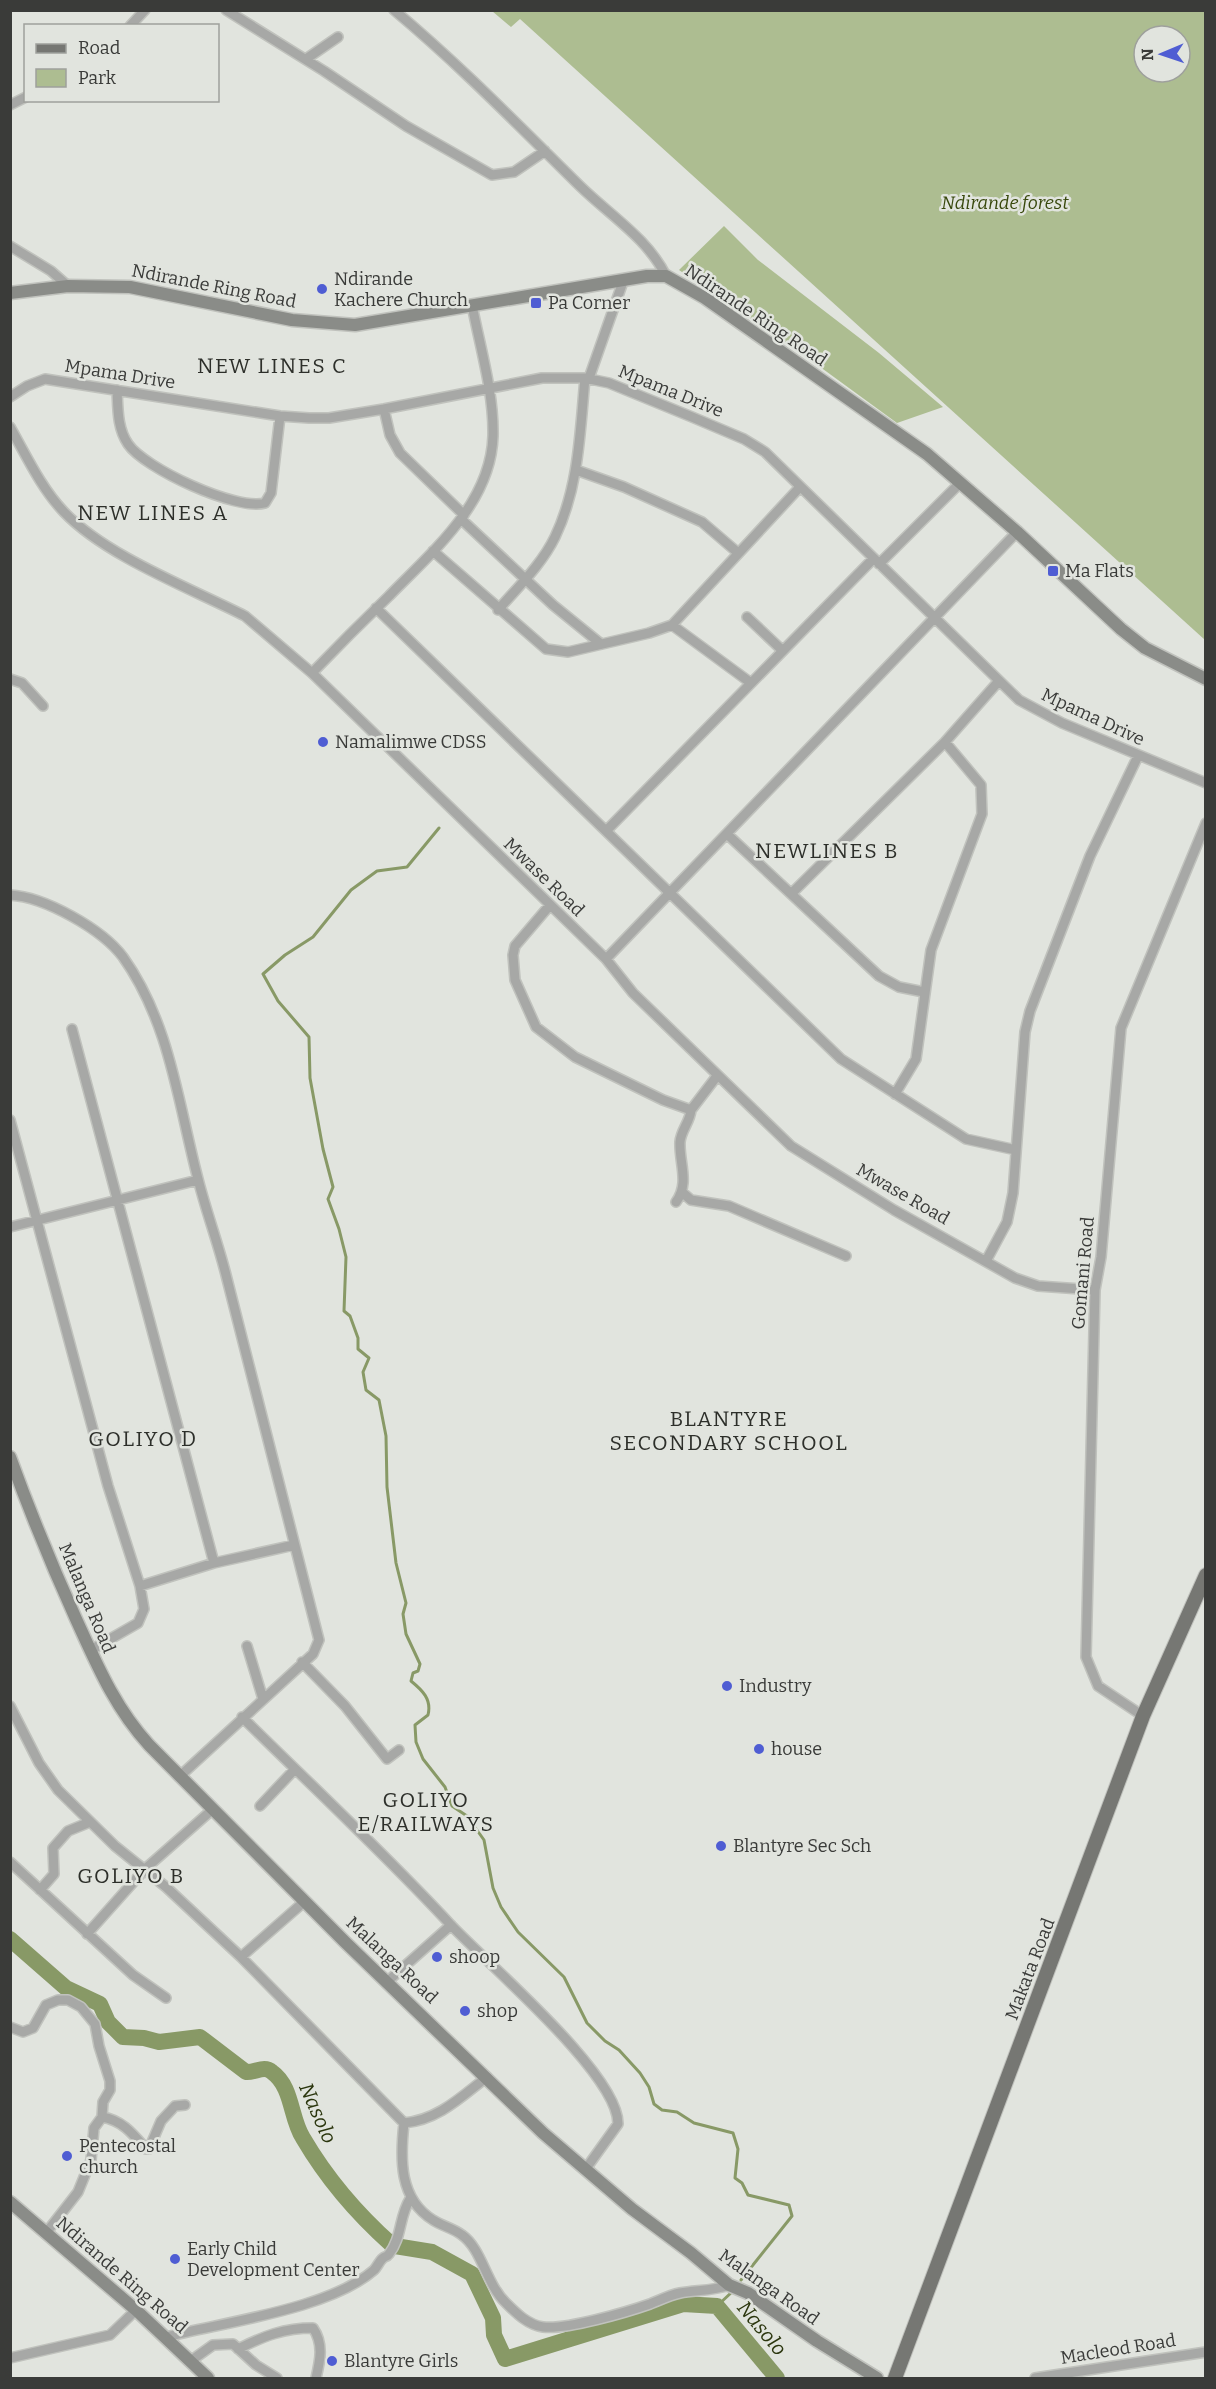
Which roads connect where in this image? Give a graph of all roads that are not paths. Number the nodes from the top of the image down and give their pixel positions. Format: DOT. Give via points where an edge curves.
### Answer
graph roads {
  1 [pos="145,10"];
  2 [pos="226,10"];
  3 [pos="394,10"];
  4 [pos="132,24"];
  5 [pos="338,37"];
  6 [pos="306,59"];
  7 [pos="24,98"];
  8 [pos="10,105"];
  9 [pos="545,152"];
  10 [pos="10,246"];
  11 [pos="666,276"];
  12 [pos="624,279"];
  13 [pos="68,286"];
  14 [pos="10,293"];
  15 [pos="472,305"];
  16 [pos="587,378"];
  17 [pos="487,388"];
  18 [pos="117,390"];
  19 [pos="10,397"];
  20 [pos="384,409"];
  21 [pos="280,417"];
  22 [pos="10,427"];
  23 [pos="576,470"];
  24 [pos="960,483"];
  25 [pos="800,487"];
  26 [pos="462,517"];
  27 [pos="1017,532"];
  28 [pos="433,551"];
  29 [pos="738,552"];
  30 [pos="876,561"];
  31 [pos="525,579"];
  32 [pos="376,608"];
  33 [pos="498,610"];
  34 [pos="747,617"];
  35 [pos="937,617"];
  36 [pos="672,624"];
  37 [pos="601,644"];
  38 [pos="783,651"];
  39 [pos="312,673"];
  40 [pos="10,679"];
  41 [pos="1206,679"];
  42 [pos="998,682"];
  43 [pos="751,683"];
  44 [pos="43,706"];
  45 [pos="945,742"];
  46 [pos="1138,756"];
  47 [pos="1206,783"];
  48 [pos="1206,823"];
  49 [pos="606,831"];
  50 [pos="728,835"];
  51 [pos="792,893"];
  52 [pos="10,895"];
  53 [pos="671,895"];
  54 [pos="550,905"];
  55 [pos="606,959"];
  56 [pos="924,992"];
  57 [pos="72,1029"];
  58 [pos="717,1076"];
  59 [pos="895,1094"];
  60 [pos="691,1110"];
  61 [pos="10,1120"];
  62 [pos="1016,1150"];
  63 [pos="198,1180"];
  64 [pos="682,1193"];
  65 [pos="118,1200"];
  66 [pos="676,1202"];
  67 [pos="38,1221"];
  68 [pos="10,1227"];
  69 [pos="846,1256"];
  70 [pos="986,1261"];
  71 [pos="1095,1290"];
  72 [pos="10,1457"];
  73 [pos="294,1545"];
  74 [pos="214,1563"];
  75 [pos="1206,1575"];
  76 [pos="140,1586"];
  77 [pos="247,1646"];
  78 [pos="91,1650"];
  79 [pos="302,1662"];
  80 [pos="263,1699"];
  81 [pos="10,1706"];
  82 [pos="1143,1716"];
  83 [pos="242,1717"];
  84 [pos="399,1750"];
  85 [pos="295,1769"];
  86 [pos="179,1777"];
  87 [pos="260,1806"];
  88 [pos="213,1809"];
  89 [pos="90,1822"];
  90 [pos="10,1862"];
  91 [pos="145,1869"];
  92 [pos="40,1890"];
  93 [pos="305,1901"];
  94 [pos="451,1925"];
  95 [pos="87,1934"];
  96 [pos="241,1957"];
  97 [pos="388,1981"];
  98 [pos="166,1998"];
  99 [pos="10,2027"];
  100 [pos="487,2077"];
  101 [pos="185,2105"];
  102 [pos="102,2116"];
  103 [pos="404,2123"];
  104 [pos="585,2170"];
  105 [pos="410,2199"];
  106 [pos="10,2202"];
  107 [pos="46,2233"];
  108 [pos="729,2285"];
  109 [pos="136,2310"];
  110 [pos="166,2337"];
  111 [pos="238,2349"];
  112 [pos="1206,2352"];
  113 [pos="10,2358"];
  114 [pos="192,2360"];
  115 [pos="898,2378"];
  116 [pos="208,2379"];
  117 [pos="277,2379"];
  118 [pos="316,2379"];
  119 [pos="877,2379"];
  120 [pos="1035,2379"];
  1 -- 4 [label="street"];
  2 -- 6 [label="street"];
  3 -- 9 [label="street" via="483,87"];
  5 -- 6 [label="street"];
  6 -- 9 [label="street" via="406,126 492,175 514,172"];
  7 -- 8 [label="street"];
  9 -- 11 [label="street" via="651,251"];
  10 -- 13 [label="street"];
  11 -- 12 [label="street, Ndirande Ring Road"];
  11 -- 24 [label="street, Ndirande Ring Road" via="768,342 927,454"];
  12 -- 15 [label="street, Ndirande Ring Road"];
  12 -- 16 [label="street"];
  13 -- 14 [label="street, Ndirande Ring Road"];
  13 -- 15 [label="street, Ndirande Ring Road" via="140,288 292,320 332,324 390,321"];
  15 -- 17 [label="street"];
  16 -- 17 [label="street, Mpama Drive" via="542,378"];
  16 -- 23 [label="street"];
  16 -- 25 [label="street, Mpama Drive" via="609,383 744,439 765,453"];
  17 -- 20 [label="street, Mpama Drive"];
  17 -- 26 [label="street" via="493,436 490,455 480,489"];
  18 -- 19 [label="street, Mpama Drive" via="45,379"];
  18 -- 21 [label="street, Mpama Drive"];
  18 -- 21 [label="street" via="121,431 132,450 205,490 255,506 265,503 271,493"];
  20 -- 21 [label="street, Mpama Drive" via="329,418"];
  20 -- 26 [label="street" via="390,435 400,453"];
  22 -- 39 [label="street, Mwase Road" via="62,511 79,526 152,571 245,616"];
  23 -- 29 [label="street" via="702,522"];
  23 -- 31 [label="street" via="555,537"];
  24 -- 27 [label="street, Ndirande Ring Road"];
  24 -- 30 [label="street"];
  25 -- 29 [label="street"];
  25 -- 30 [label="street, Mpama Drive"];
  26 -- 28 [label="street"];
  26 -- 31 [label="street"];
  27 -- 35 [label="street"];
  27 -- 41 [label="street, Ndirande Ring Road" via="1145,648"];
  28 -- 32 [label="street"];
  28 -- 33 [label="street"];
  29 -- 36 [label="street"];
  30 -- 35 [label="street, Mpama Drive"];
  30 -- 38 [label="street"];
  31 -- 33 [label="street"];
  31 -- 37 [label="street"];
  32 -- 39 [label="street"];
  32 -- 49 [label="street"];
  33 -- 37 [label="street" via="546,649 568,652"];
  34 -- 38 [label="street"];
  35 -- 42 [label="street, Mpama Drive"];
  35 -- 50 [label="street"];
  36 -- 37 [label="street"];
  36 -- 43 [label="street"];
  38 -- 43 [label="street"];
  39 -- 54 [label="street, Mwase Road"];
  40 -- 44 [label="street" via="22,683"];
  42 -- 45 [label="street"];
  42 -- 46 [label="street, Mpama Drive" via="1037,711"];
  43 -- 49 [label="street"];
  45 -- 51 [label="street"];
  45 -- 56 [label="street" via="981,785 982,814 932,950"];
  46 -- 47 [label="street, Mpama Drive"];
  46 -- 62 [label="street" via="1090,856 1030,1011"];
  48 -- 71 [label="street, Gomani Road" via="1121,1028"];
  49 -- 53 [label="street"];
  50 -- 51 [label="street"];
  50 -- 53 [label="street"];
  51 -- 56 [label="street" via="879,976 899,987"];
  52 -- 63 [label="street" via="26,896 69,915 122,955 154,1012 180,1098"];
  53 -- 55 [label="street"];
  53 -- 59 [label="street" via="841,1059"];
  54 -- 55 [label="street, Mwase Road"];
  54 -- 60 [label="street" via="515,946 513,955 515,980 536,1027 575,1057"];
  55 -- 58 [label="street, Mwase Road" via="633,993"];
  56 -- 59 [label="street" via="916,1059"];
  57 -- 65 [label="street"];
  58 -- 60 [label="street"];
  58 -- 70 [label="street, Mwase Road" via="791,1146"];
  59 -- 62 [label="street" via="966,1139"];
  60 -- 64 [label="street" via="680,1143"];
  61 -- 67 [label="street"];
  62 -- 70 [label="street" via="1007,1222"];
  63 -- 65 [label="street"];
  63 -- 73 [label="street" via="226,1274"];
  64 -- 66 [label="street"];
  64 -- 69 [label="street" via="692,1200 729,1206"];
  65 -- 67 [label="street"];
  65 -- 74 [label="street"];
  67 -- 68 [label="street"];
  67 -- 76 [label="street" via="108,1486"];
  70 -- 71 [label="street, Mwase Road" via="1038,1286"];
  71 -- 82 [label="street, Gomani Road" via="1086,1657 1098,1686"];
  72 -- 78 [label="street, Malanga Road"];
  73 -- 74 [label="street"];
  73 -- 79 [label="street" via="319,1640 313,1654"];
  74 -- 76 [label="street"];
  75 -- 82 [label="main road, Makata Road"];
  76 -- 78 [label="street" via="144,1609 141,1619"];
  77 -- 80 [label="street"];
  78 -- 86 [label="street, Malanga Road" via="127,1721"];
  79 -- 80 [label="street"];
  79 -- 84 [label="street" via="345,1706 387,1759"];
  80 -- 83 [label="street"];
  81 -- 89 [label="street" via="48,1777"];
  82 -- 115 [label="main road, Makata Road"];
  83 -- 85 [label="street"];
  83 -- 86 [label="street"];
  85 -- 87 [label="street"];
  85 -- 94 [label="street"];
  86 -- 88 [label="street, Malanga Road"];
  88 -- 91 [label="street"];
  88 -- 93 [label="street, Malanga Road"];
  89 -- 91 [label="street"];
  89 -- 92 [label="street" via="68,1831 53,1848 54,1874"];
  90 -- 92 [label="street"];
  91 -- 95 [label="street"];
  91 -- 96 [label="street"];
  92 -- 95 [label="street"];
  93 -- 96 [label="street"];
  93 -- 97 [label="street, Malanga Road"];
  94 -- 97 [label="street"];
  94 -- 104 [label="street" via="565,2038 614,2105 618,2117 615,2130"];
  95 -- 98 [label="street"];
  96 -- 103 [label="street"];
  97 -- 100 [label="street, Malanga Road"];
  99 -- 102 [label="street" via="23,2032 33,2028 46,2005 58,2000 68,2000 88,2014 95,2024 109,2072 110,2090 103,2102"];
  100 -- 103 [label="street" via="447,2108"];
  100 -- 104 [label="street, Malanga Road"];
  101 -- 102 [label="street" via="176,2106 161,2121 149,2149 128,2128"];
  102 -- 107 [label="street" via="93,2128 92,2160 78,2192"];
  103 -- 105 [label="street" via="404,2182"];
  104 -- 108 [label="street, Malanga Road"];
  105 -- 108 [label="street" via="432,2220 462,2235 475,2249 484,2273 503,2301 526,2321 544,2327 578,2323 678,2293 717,2290"];
  105 -- 110 [label="street" via="389,2255 374,2270 340,2290 307,2303"];
  106 -- 107 [label="street, Ndirande Ring Road"];
  107 -- 109 [label="street, Ndirande Ring Road"];
  108 -- 119 [label="street, Malanga Road" via="748,2293 816,2342"];
  109 -- 110 [label="street, Ndirande Ring Road"];
  109 -- 113 [label="street" via="110,2335"];
  110 -- 114 [label="street, Ndirande Ring Road"];
  111 -- 114 [label="street" via="233,2344 213,2346"];
  111 -- 117 [label="street"];
  111 -- 118 [label="street" via="278,2331 313,2328 320,2348"];
  112 -- 120 [label="street, Macleod Road"];
  114 -- 116 [label="street, Ndirande Ring Road"];
}
